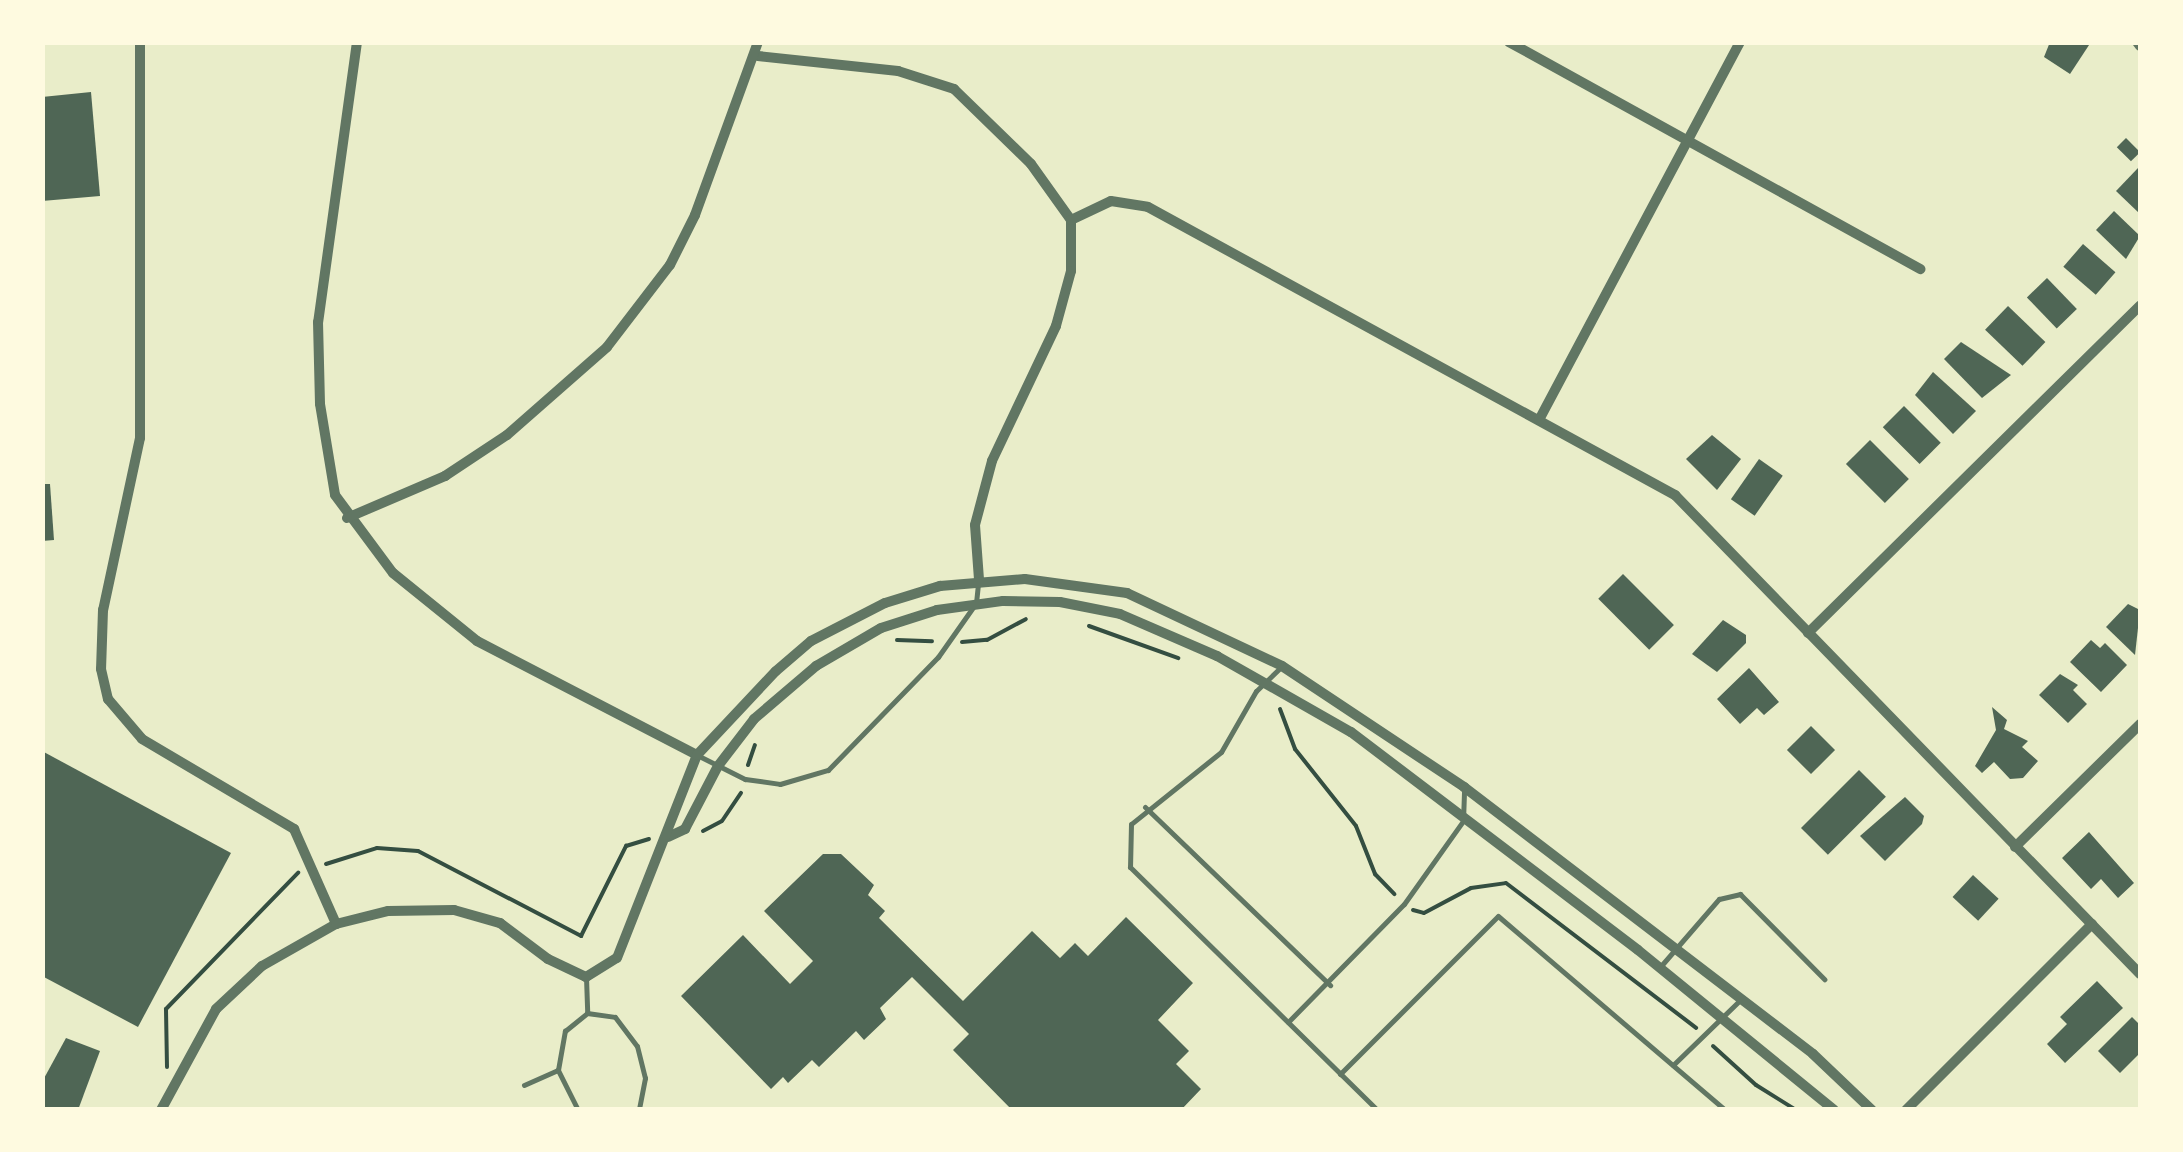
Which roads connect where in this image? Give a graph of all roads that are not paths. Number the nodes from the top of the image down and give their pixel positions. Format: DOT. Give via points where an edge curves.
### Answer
graph roads {
  1 [pos="140,42"];
  2 [pos="357,42"];
  3 [pos="758,42"];
  4 [pos="1508,42"];
  5 [pos="1740,42"];
  6 [pos="758,56"];
  7 [pos="1686,139"];
  8 [pos="1071,220"];
  9 [pos="1920,269"];
  10 [pos="2140,306"];
  11 [pos="1539,420"];
  12 [pos="347,518"];
  13 [pos="978,580"];
  14 [pos="976,603"];
  15 [pos="1808,633"];
  16 [pos="1282,666"];
  17 [pos="1266,682"];
  18 [pos="2140,724"];
  19 [pos="698,756"];
  20 [pos="718,766"];
  21 [pos="1464,787"];
  22 [pos="1145,808"];
  23 [pos="1464,821"];
  24 [pos="668,838"];
  25 [pos="2015,846"];
  26 [pos="336,924"];
  27 [pos="2092,924"];
  28 [pos="1674,949"];
  29 [pos="1660,967"];
  30 [pos="2140,974"];
  31 [pos="586,977"];
  32 [pos="1824,979"];
  33 [pos="1330,985"];
  34 [pos="1740,1000"];
  35 [pos="587,1013"];
  36 [pos="1723,1017"];
  37 [pos="1288,1022"];
  38 [pos="1674,1065"];
  39 [pos="558,1070"];
  40 [pos="1340,1074"];
  41 [pos="524,1085"];
  42 [pos="1909,1109"];
  43 [pos="161,1110"];
  44 [pos="578,1110"];
  45 [pos="639,1110"];
  46 [pos="1376,1110"];
  47 [pos="1725,1110"];
  48 [pos="1834,1110"];
  49 [pos="1872,1110"];
  1 -- 26 [label="street" via="140,438 104,610 100,669 108,699 142,739 277,814 314,866"];
  2 -- 12 [label="street" via="318,322 328,466"];
  3 -- 6 [label="street"];
  4 -- 7 [label="street"];
  5 -- 7 [label="street"];
  6 -- 8 [label="street" via="898,71 954,89 1032,164"];
  6 -- 12 [label="street" via="670,264 607,348 506,436 444,476"];
  7 -- 9 [label="street"];
  7 -- 11 [label="street"];
  8 -- 11 [label="street" via="1111,200 1148,206"];
  8 -- 13 [label="street" via="1071,271 1056,326 988,477 976,526"];
  10 -- 15 [label="street"];
  11 -- 15 [label="street" via="1675,495"];
  12 -- 19 [label="street" via="393,573 477,640"];
  13 -- 14 [label="lane"];
  13 -- 16 [label="street" via="1062,580 1127,594"];
  13 -- 19 [label="street" via="884,603 811,641"];
  14 -- 17 [label="street" via="1060,602 1120,614"];
  14 -- 20 [label="street" via="910,617 834,653 764,710"];
  14 -- 20 [label="lane" via="828,770 780,784"];
  15 -- 25 [label="street"];
  16 -- 17 [label="lane"];
  16 -- 21 [label="street"];
  17 -- 22 [label="lane" via="1221,752"];
  17 -- 23 [label="street" via="1351,732"];
  18 -- 25 [label="street"];
  19 -- 20 [label="lane"];
  19 -- 24 [label="street"];
  20 -- 24 [label="street" via="685,829"];
  21 -- 23 [label="lane"];
  21 -- 28 [label="street"];
  22 -- 33 [label="lane"];
  22 -- 37 [label="lane" via="1128,837 1130,866"];
  23 -- 29 [label="street"];
  23 -- 33 [label="lane" via="1404,904"];
  24 -- 31 [label="street" via="617,958"];
  25 -- 27 [label="street"];
  26 -- 31 [label="street" via="388,910 454,910 500,923"];
  26 -- 43 [label="street" via="262,966 216,1009"];
  27 -- 30 [label="street"];
  27 -- 42 [label="street"];
  28 -- 29 [label="lane"];
  28 -- 32 [label="lane" via="1719,899 1740,894"];
  28 -- 34 [label="street"];
  29 -- 36 [label="street"];
  31 -- 35 [label="lane"];
  33 -- 37 [label="lane"];
  34 -- 36 [label="lane"];
  34 -- 49 [label="street" via="1813,1054"];
  35 -- 39 [label="lane" via="565,1030"];
  35 -- 45 [label="lane" via="616,1017 637,1046 644,1078"];
  36 -- 38 [label="lane"];
  36 -- 48 [label="street"];
  37 -- 40 [label="lane"];
  38 -- 40 [label="lane" via="1498,916"];
  38 -- 47 [label="lane"];
  39 -- 41 [label="lane"];
  39 -- 44 [label="lane"];
  40 -- 46 [label="lane"];
}
